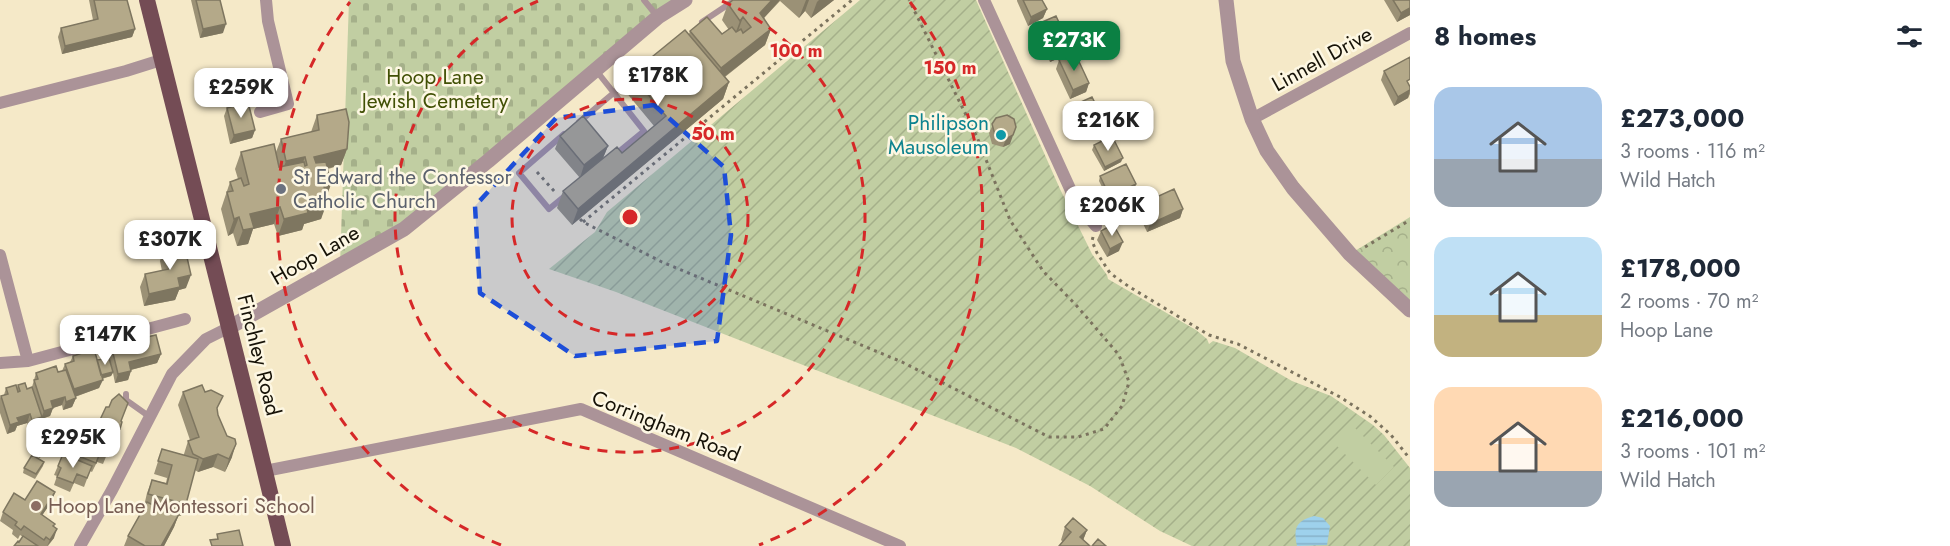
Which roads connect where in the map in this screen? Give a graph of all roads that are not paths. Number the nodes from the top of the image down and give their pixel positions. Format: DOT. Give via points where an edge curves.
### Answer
graph roads {
  1 [pos="147,0"];
  2 [pos="266,0"];
  3 [pos="645,0"];
  4 [pos="685,0"];
  5 [pos="735,0"];
  6 [pos="984,0"];
  7 [pos="1226,0"];
  8 [pos="658,17"];
  9 [pos="696,26"];
  10 [pos="1410,33"];
  11 [pos="161,60"];
  12 [pos="595,69"];
  13 [pos="641,70"];
  14 [pos="613,93"];
  15 [pos="0,103"];
  16 [pos="260,112"];
  17 [pos="1252,119"];
  18 [pos="608,161"];
  19 [pos="571,191"];
  20 [pos="1096,226"];
  21 [pos="0,255"];
  22 [pos="1410,310"];
  23 [pos="185,319"];
  24 [pos="230,327"];
  25 [pos="28,361"];
  26 [pos="0,363"];
  27 [pos="126,394"];
  28 [pos="150,417"];
  29 [pos="266,471"];
  30 [pos="80,546"];
  31 [pos="283,546"];
  32 [pos="900,546"];
  1 -- 11 [label="main road, Finchley Road"];
  2 -- 16 [label="street" via="288,104"];
  3 -- 8 [label="lane"];
  4 -- 8 [label="street, Hoop Lane"];
  5 -- 9 [label="lane"];
  6 -- 20 [label="street" via="1077,204"];
  7 -- 17 [label="street" via="1233,61"];
  8 -- 12 [label="street, Hoop Lane"];
  10 -- 17 [label="street, Linnell Drive"];
  11 -- 15 [label="street"];
  11 -- 24 [label="main road, Finchley Road"];
  12 -- 14 [label="lane"];
  12 -- 24 [label="street, Hoop Lane" via="404,229"];
  13 -- 14 [label="lane"];
  14 -- 18 [label="lane" via="644,131"];
  14 -- 19 [label="lane" via="519,173 549,209"];
  17 -- 22 [label="street" via="1267,151 1293,188 1350,254"];
  21 -- 25 [label="street"];
  23 -- 25 [label="street"];
  24 -- 28 [label="street, Hoop Lane" via="206,339 172,374"];
  24 -- 29 [label="main road, Finchley Road"];
  25 -- 26 [label="street"];
  27 -- 28 [label="lane" via="126,400"];
  28 -- 30 [label="street, Hoop Lane"];
  29 -- 31 [label="main road, Finchley Road"];
  29 -- 32 [label="street, Corringham Road" via="581,409"];
}
